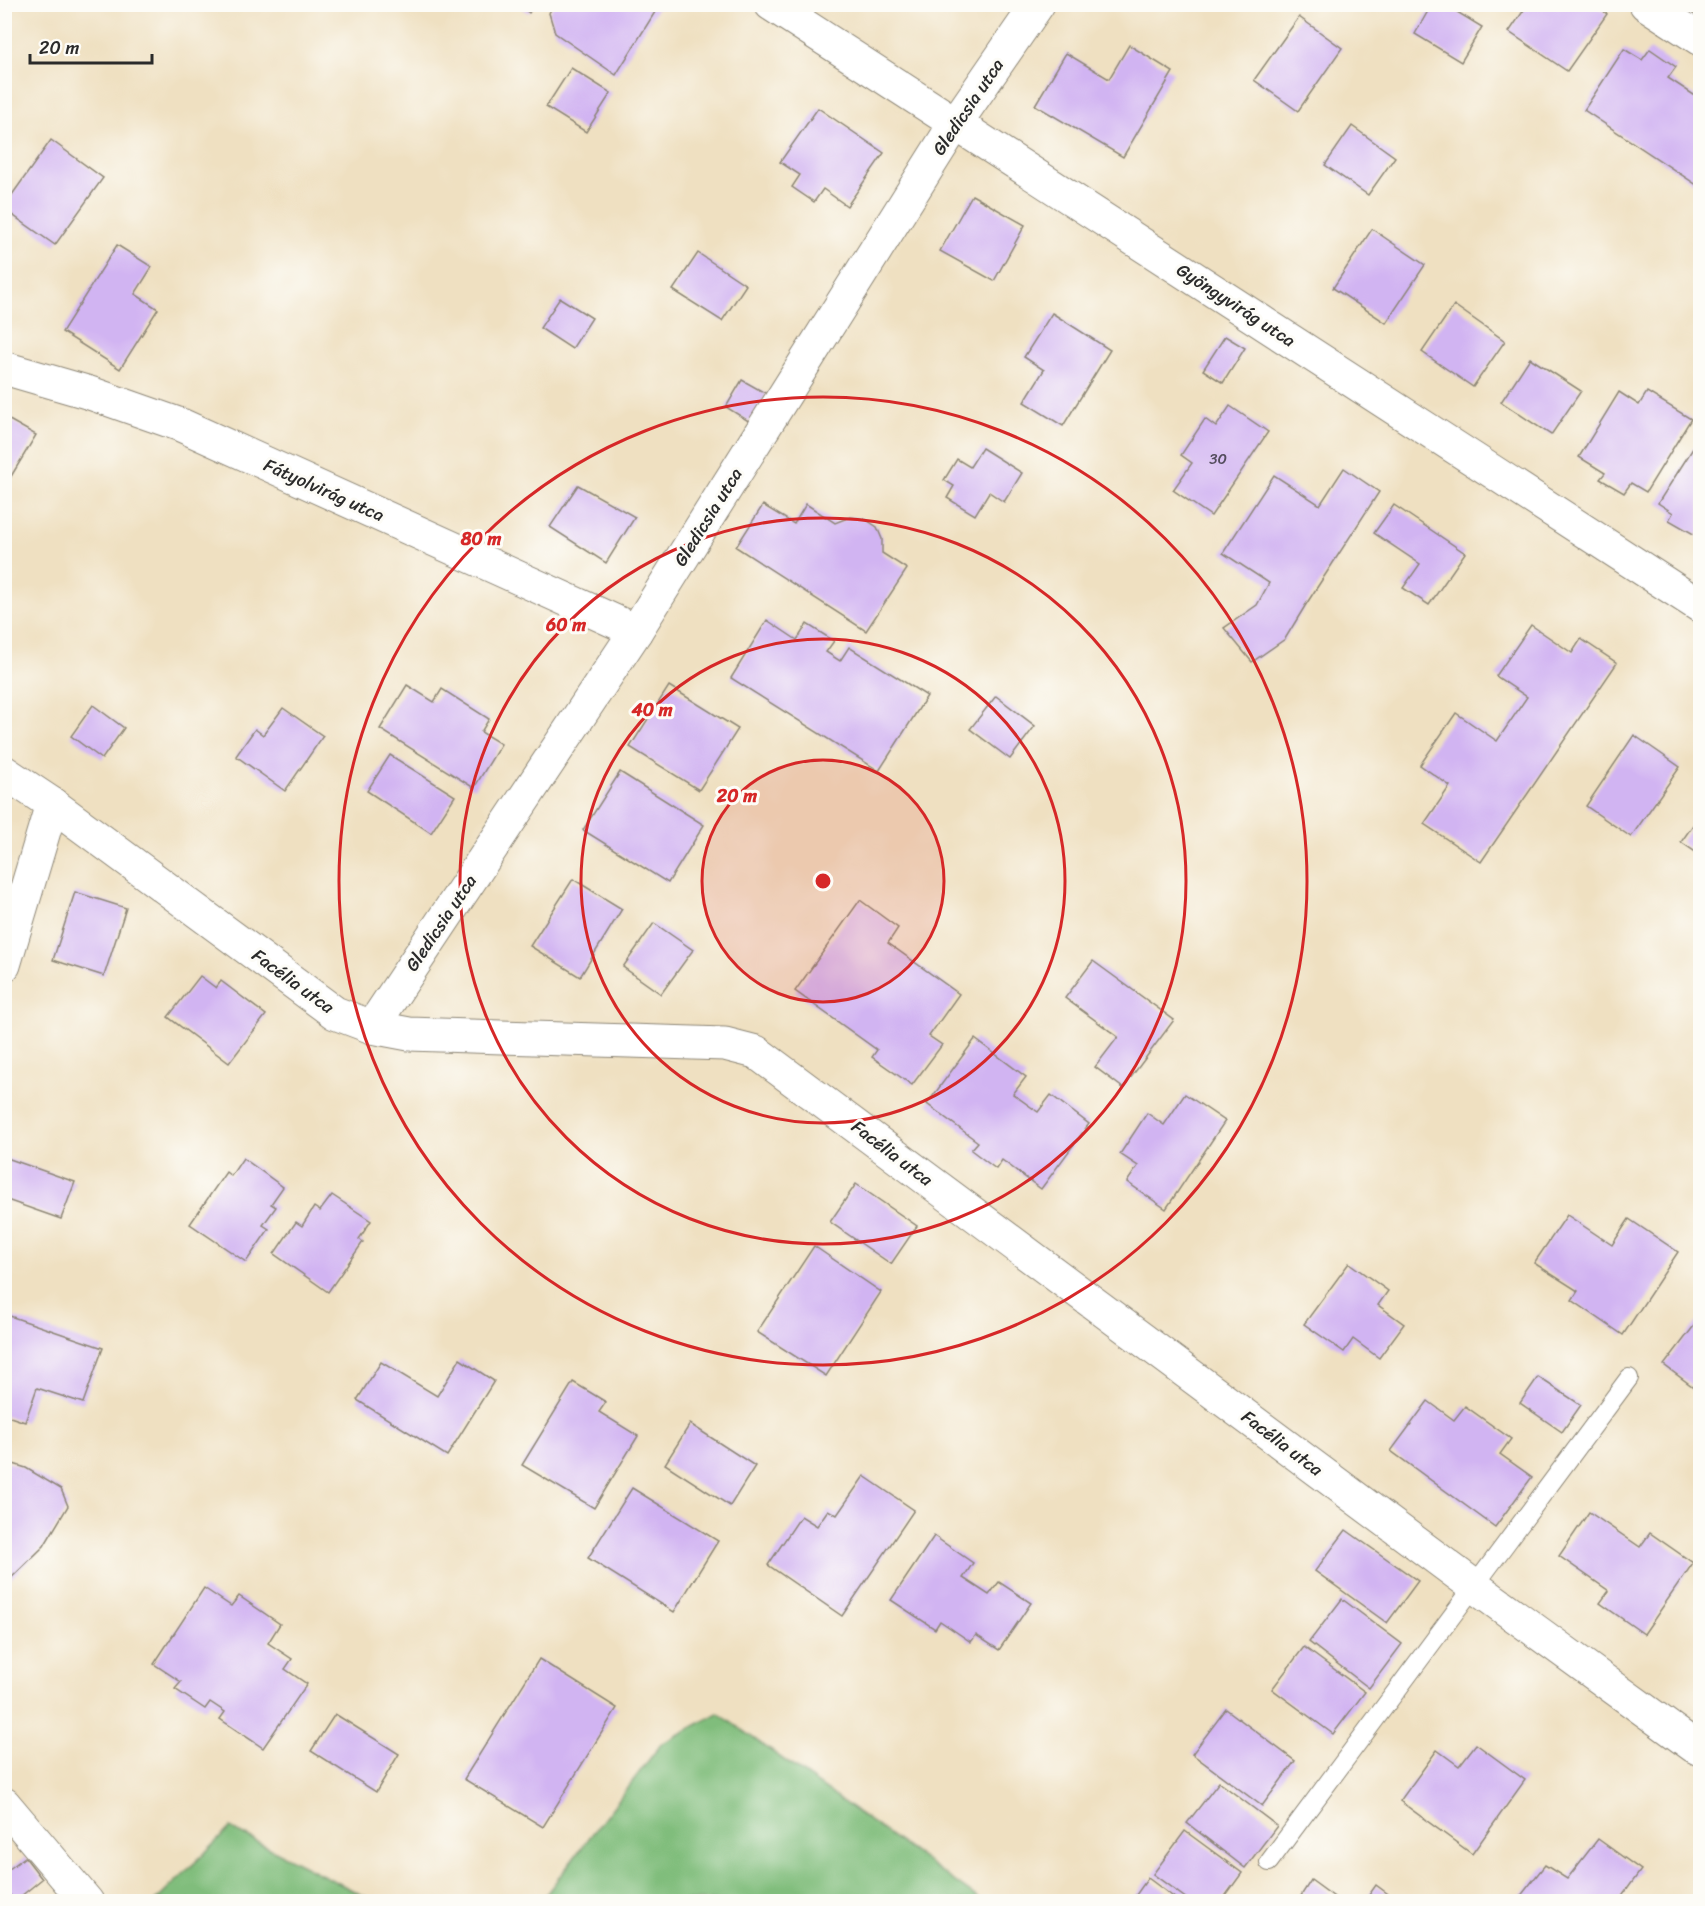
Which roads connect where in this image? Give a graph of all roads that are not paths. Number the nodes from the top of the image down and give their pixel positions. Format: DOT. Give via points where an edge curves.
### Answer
graph roads {
  1 [pos="771,4"];
  2 [pos="1038,4"];
  3 [pos="1646,4"];
  4 [pos="1701,39"];
  5 [pos="956,124"];
  6 [pos="4,368"];
  7 [pos="1701,606"];
  8 [pos="636,631"];
  9 [pos="4,772"];
  10 [pos="52,804"];
  11 [pos="4,965"];
  12 [pos="372,1027"];
  13 [pos="1629,1378"];
  14 [pos="1474,1586"];
  15 [pos="1701,1749"];
  16 [pos="4,1804"];
  17 [pos="1269,1862"];
  18 [pos="87,1902"];
  1 -- 5 [label="street, Gyöngyvirág utca"];
  2 -- 5 [label="street, Gledicsia utca"];
  3 -- 4 [label="street"];
  5 -- 7 [label="street, Gyöngyvirág utca"];
  5 -- 8 [label="street, Gledicsia utca"];
  6 -- 8 [label="street, Fátyolvirág utca" via="181,425"];
  8 -- 12 [label="street, Gledicsia utca"];
  9 -- 10 [label="street, Facélia utca"];
  10 -- 11 [label="street"];
  10 -- 12 [label="street, Facélia utca" via="335,1013"];
  12 -- 14 [label="street, Facélia utca" via="409,1034 725,1044 756,1052"];
  13 -- 14 [label="lane"];
  14 -- 15 [label="street, Facélia utca"];
  14 -- 17 [label="lane"];
  16 -- 18 [label="street"];
}
